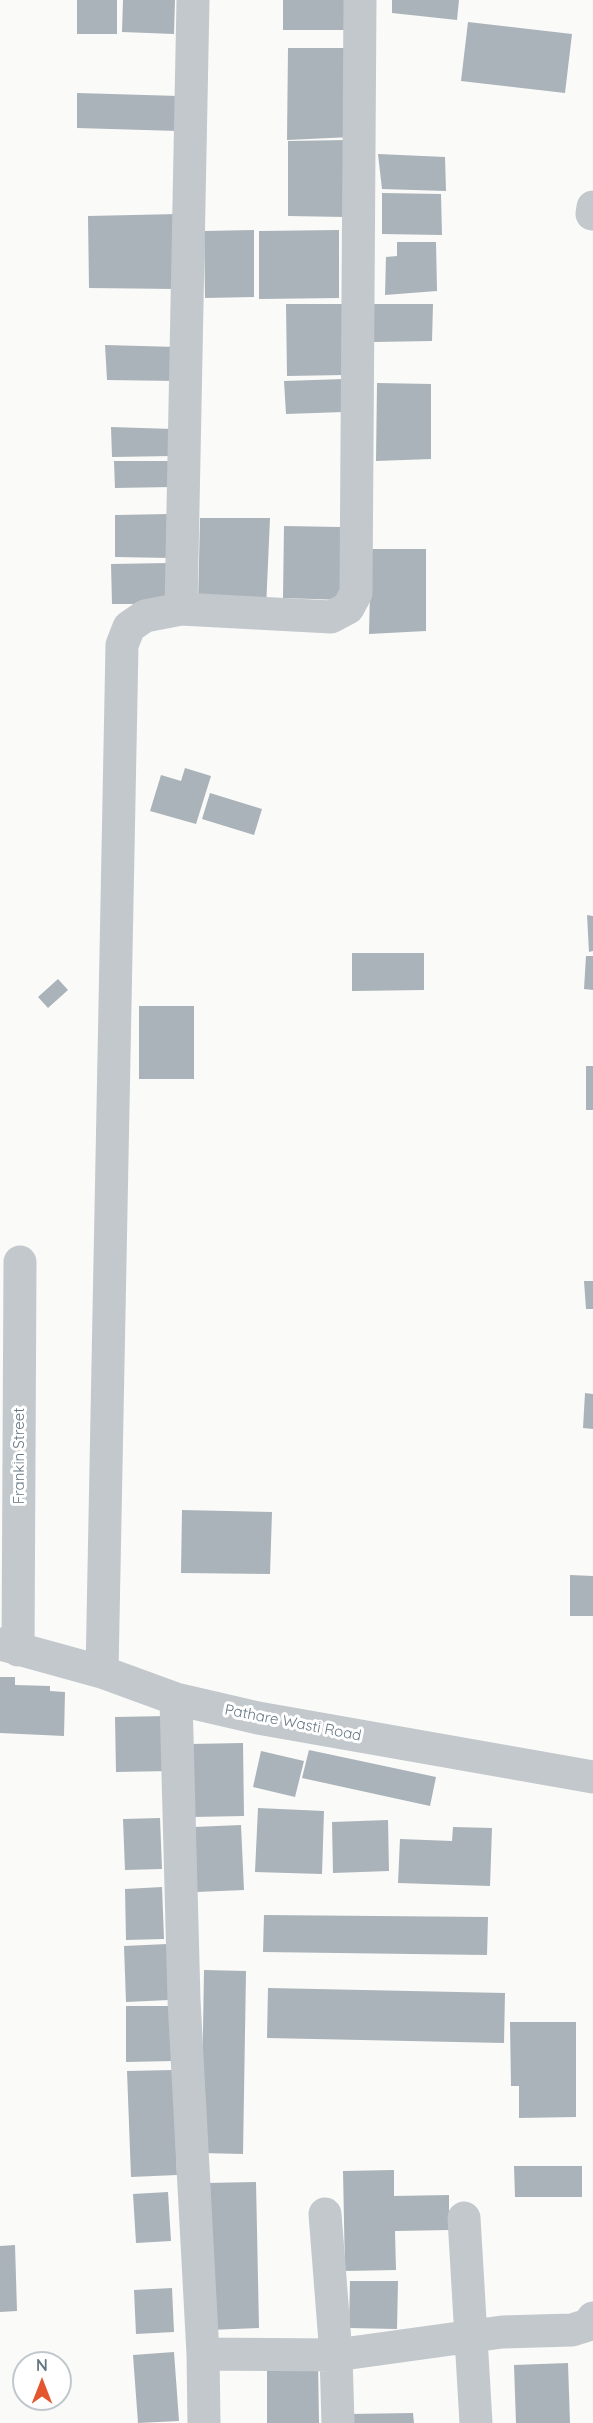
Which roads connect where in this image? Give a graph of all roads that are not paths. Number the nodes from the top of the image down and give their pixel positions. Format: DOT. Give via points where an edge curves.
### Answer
graph roads {
  1 [pos="193,0"];
  2 [pos="360,0"];
  3 [pos="593,207"];
  4 [pos="592,214"];
  5 [pos="181,609"];
  6 [pos="20,1262"];
  7 [pos="9,1647"];
  8 [pos="102,1672"];
  9 [pos="176,1699"];
  10 [pos="593,1777"];
  11 [pos="325,2214"];
  12 [pos="464,2218"];
  13 [pos="591,2323"];
  14 [pos="472,2336"];
  15 [pos="203,2354"];
  16 [pos="336,2355"];
  17 [pos="204,2423"];
  18 [pos="338,2423"];
  19 [pos="476,2423"];
  1 -- 5 [label="street"];
  2 -- 5 [label="street" via="356,593 348,608 331,617"];
  3 -- 4 [label="street"];
  5 -- 8 [label="street" via="145,616 129,627 122,645"];
  6 -- 7 [label="street, Frankin Street"];
  7 -- 8 [label="street, Pathare Wasti Road"];
  8 -- 9 [label="street, Pathare Wasti Road"];
  9 -- 10 [label="street, Pathare Wasti Road" via="258,1718"];
  9 -- 15 [label="street" via="184,2000"];
  11 -- 16 [label="street"];
  12 -- 14 [label="street"];
  13 -- 14 [label="street" via="572,2330"];
  14 -- 16 [label="street"];
  14 -- 19 [label="street"];
  15 -- 16 [label="street"];
  15 -- 17 [label="street"];
  16 -- 18 [label="street"];
}
